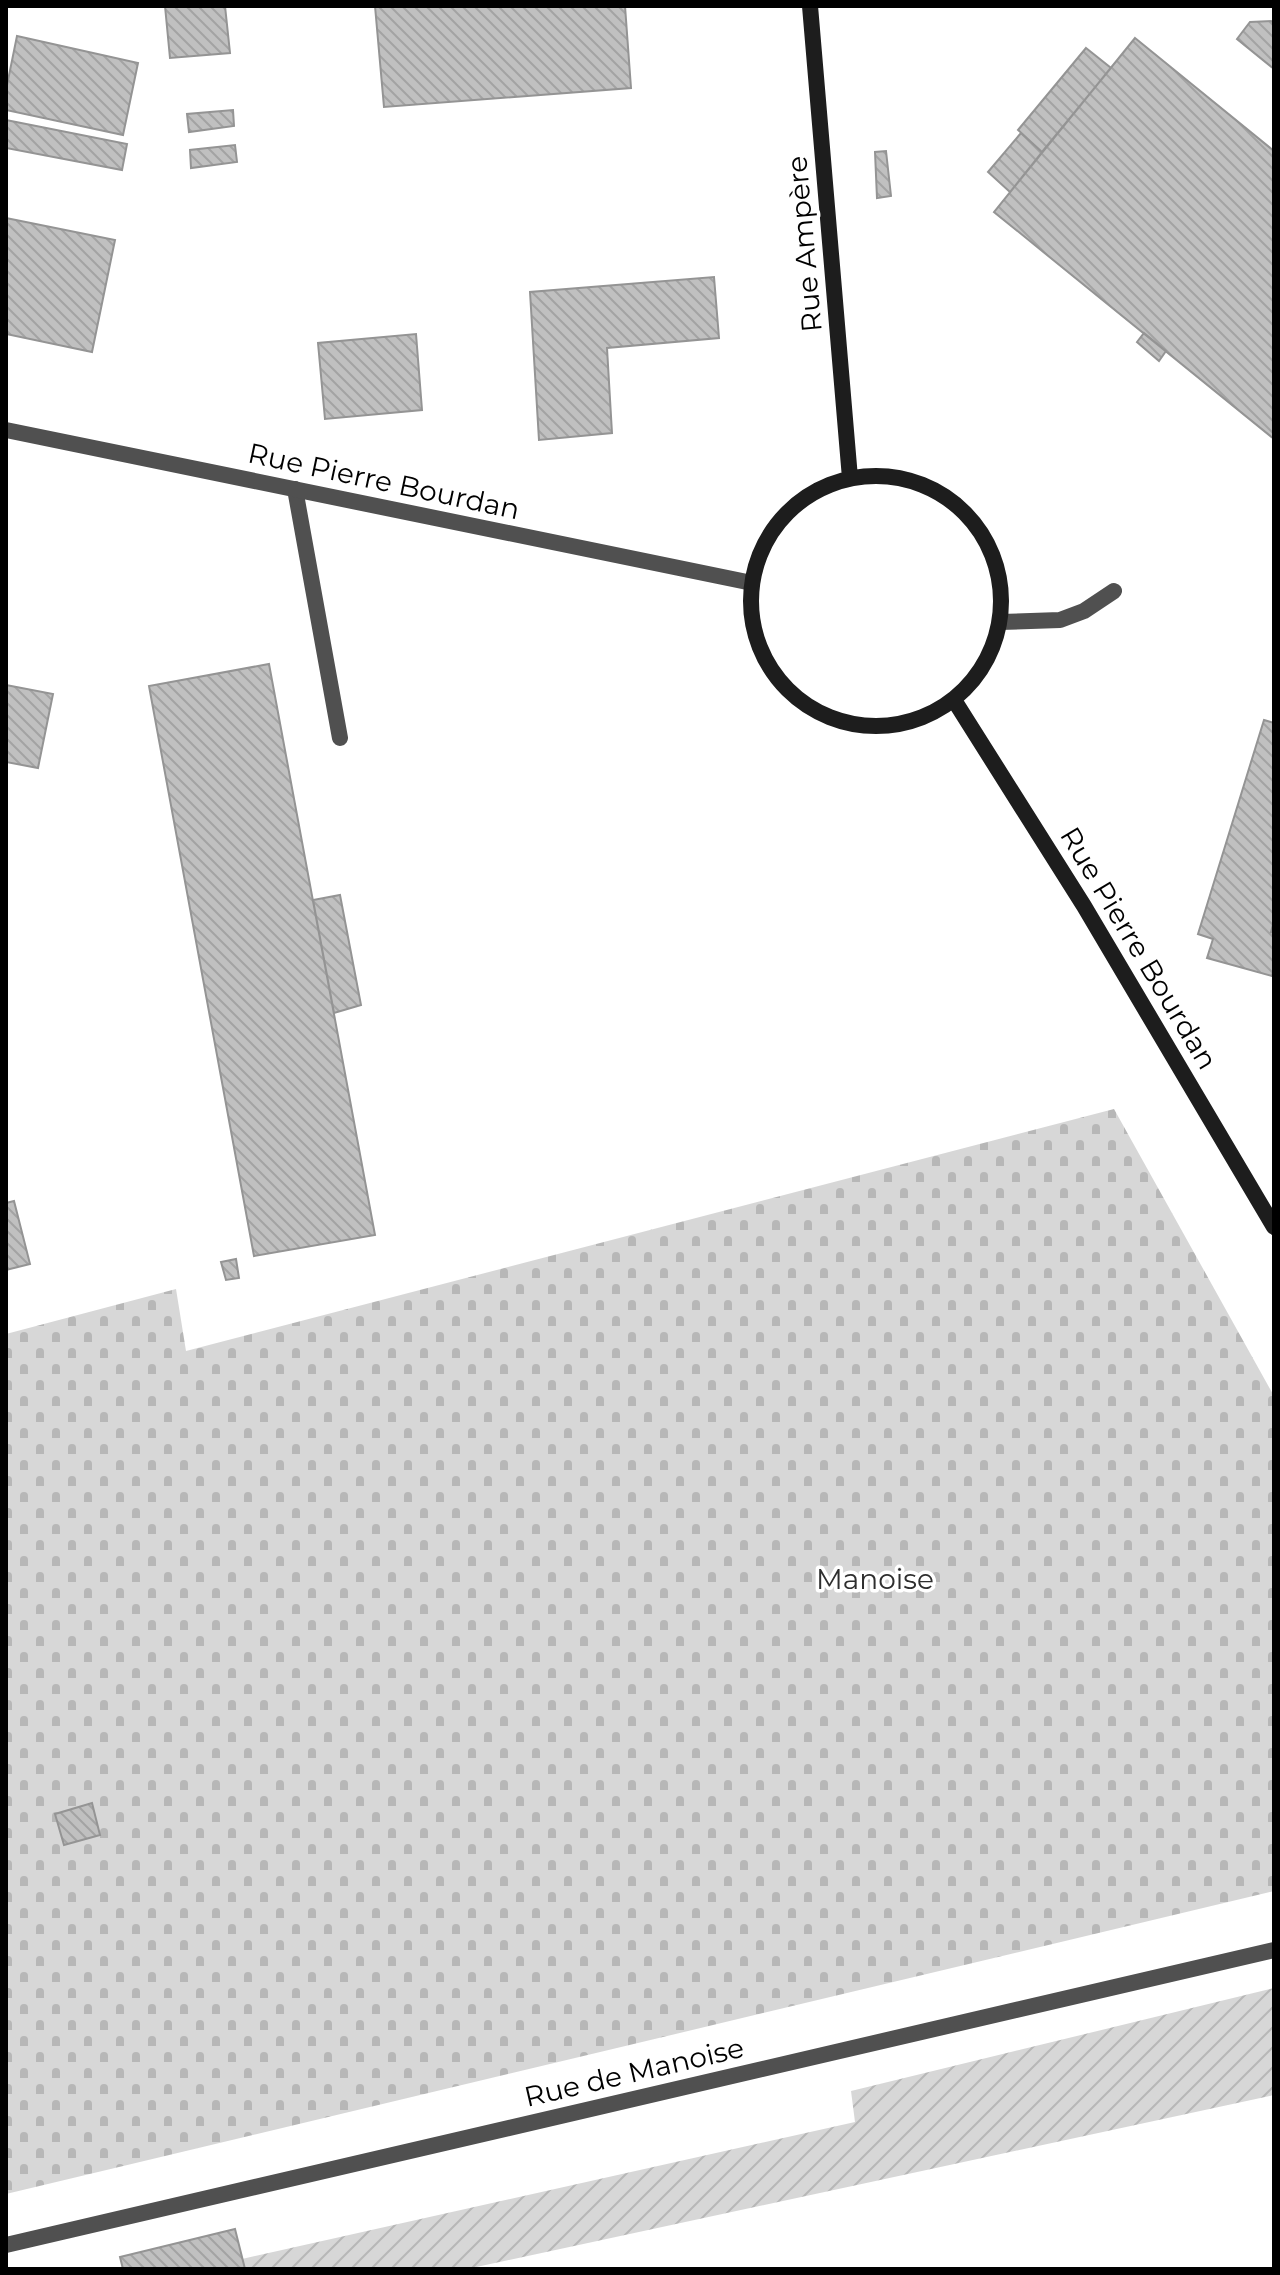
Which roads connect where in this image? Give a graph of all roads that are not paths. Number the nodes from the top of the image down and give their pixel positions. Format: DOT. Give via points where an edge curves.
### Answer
graph roads {
  1 [pos="810,6"];
  2 [pos="6,430"];
  3 [pos="850,478"];
  4 [pos="295,489"];
  5 [pos="752,583"];
  6 [pos="1114,591"];
  7 [pos="1000,622"];
  8 [pos="954,700"];
  9 [pos="340,738"];
  10 [pos="1274,1227"];
  11 [pos="1274,1950"];
  12 [pos="6,2245"];
  1 -- 3 [label="street, Rue Ampère"];
  2 -- 4 [label="street, Rue Pierre Bourdan"];
  3 -- 5 [label="street" via="814,491 791,508 772,530"];
  3 -- 7 [label="street" via="904,479 934,489 960,507 995,559"];
  4 -- 5 [label="street, Rue Pierre Bourdan"];
  4 -- 9 [label="street"];
  5 -- 8 [label="street" via="752,620 763,656 784,687 813,710 848,723 885,726 921,718"];
  6 -- 7 [label="street" via="1060,620"];
  7 -- 8 [label="street" via="984,665"];
  8 -- 10 [label="street, Rue Pierre Bourdan" via="1084,906"];
  11 -- 12 [label="street, Rue de Manoise"];
}
